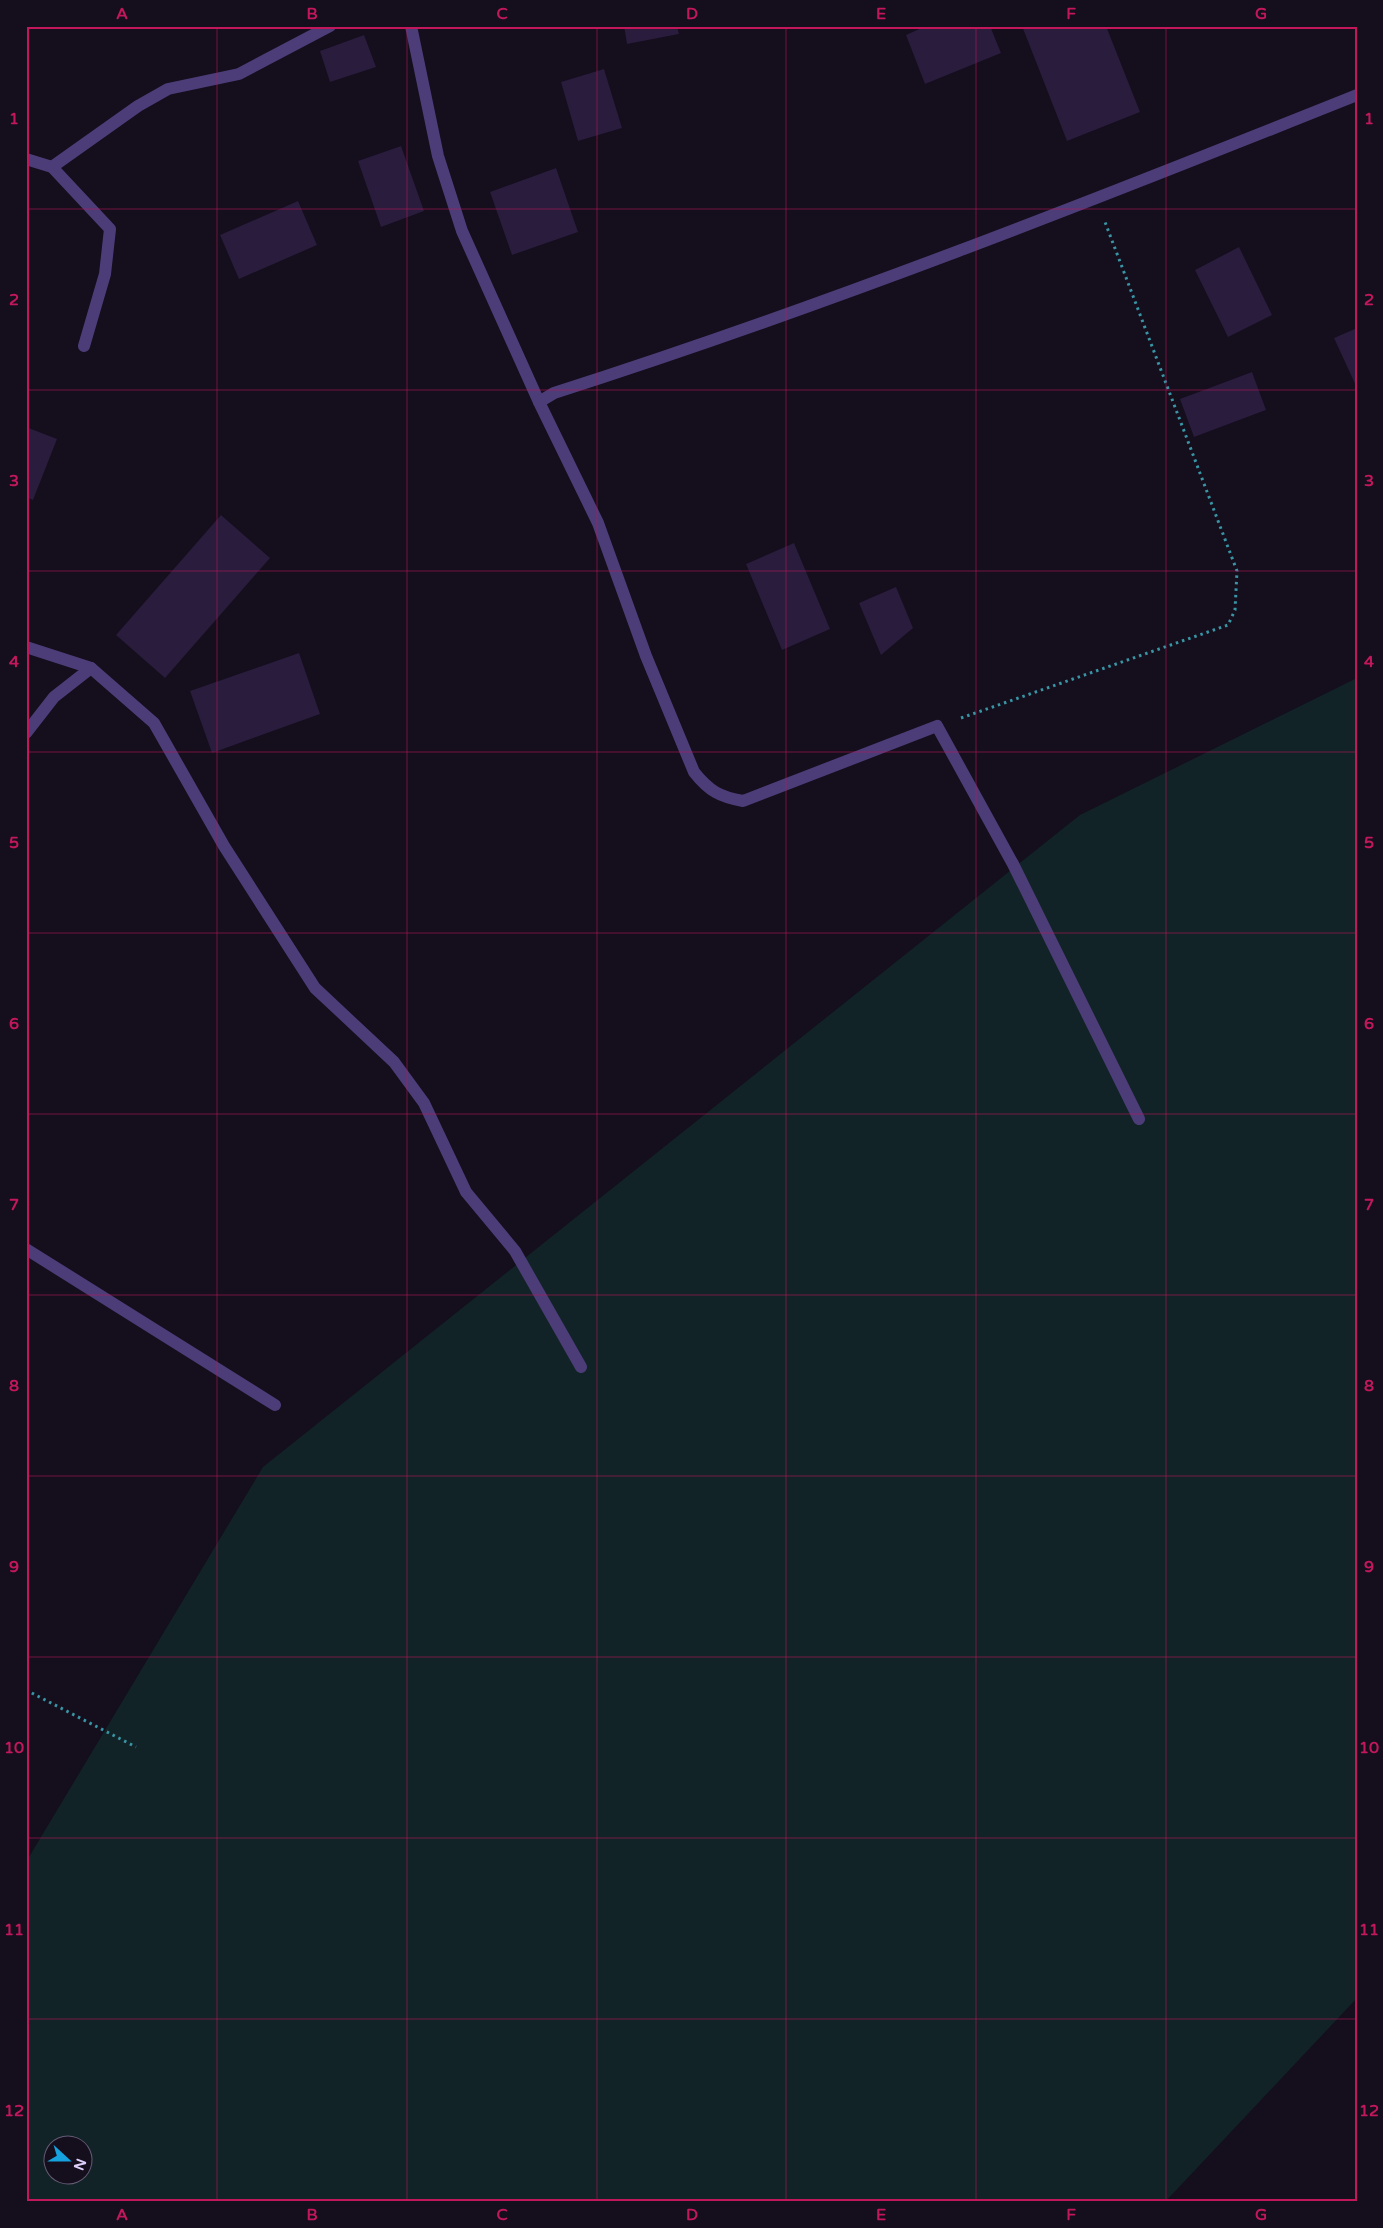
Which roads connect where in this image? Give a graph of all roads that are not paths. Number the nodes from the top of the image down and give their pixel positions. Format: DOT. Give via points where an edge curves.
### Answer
graph roads {
  1 [pos="330,26"];
  2 [pos="411,26"];
  3 [pos="1357,95"];
  4 [pos="26,159"];
  5 [pos="52,167"];
  6 [pos="84,346"];
  7 [pos="539,402"];
  8 [pos="26,647"];
  9 [pos="91,668"];
  10 [pos="26,733"];
  11 [pos="1139,1119"];
  12 [pos="26,1249"];
  13 [pos="581,1367"];
  14 [pos="276,1406"];
  1 -- 5 [label="street" via="239,74 168,89 138,106"];
  2 -- 7 [label="street" via="438,156 462,231"];
  3 -- 7 [label="street" via="1097,199 817,303 554,393"];
  4 -- 5 [label="street"];
  5 -- 6 [label="street" via="110,229 105,274"];
  7 -- 11 [label="street" via="598,523 646,656 694,772 705,786 725,798 743,801 937,726 1013,864"];
  8 -- 9 [label="street"];
  9 -- 10 [label="street" via="54,697"];
  9 -- 13 [label="street" via="154,723 224,846 315,988 394,1062 424,1103 466,1192 515,1251"];
  12 -- 14 [label="street"];
}
